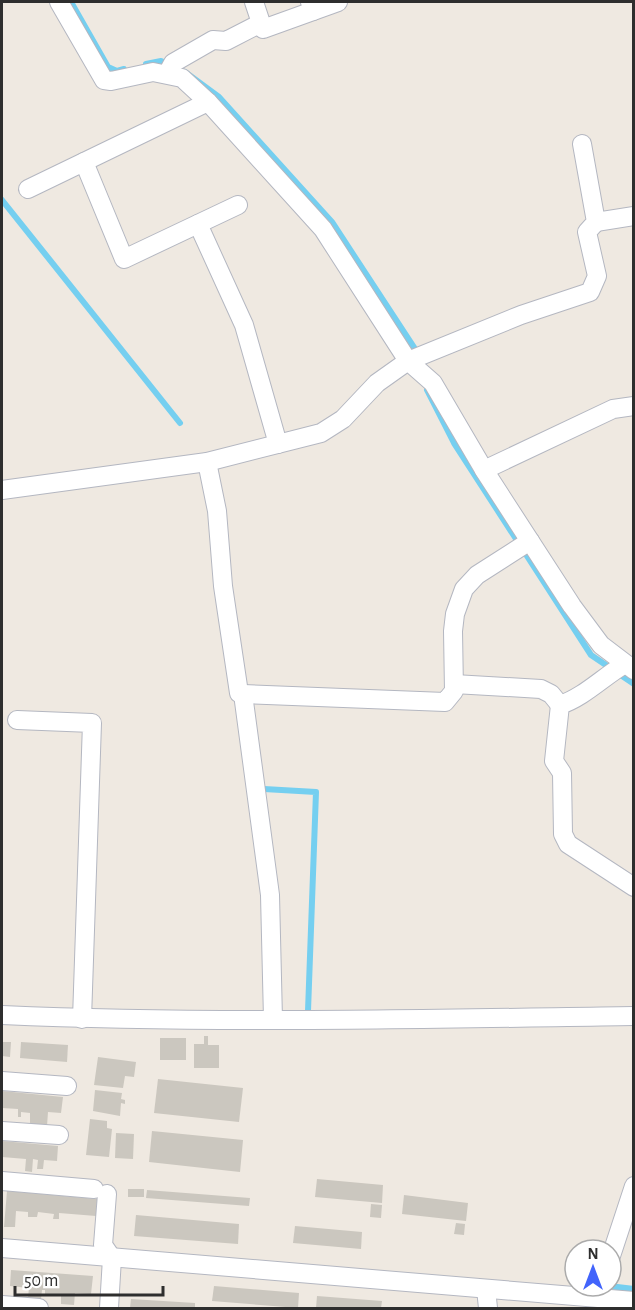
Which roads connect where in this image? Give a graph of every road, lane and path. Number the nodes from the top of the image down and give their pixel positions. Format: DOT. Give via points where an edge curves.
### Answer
graph roads {
  1 [pos="59,2"];
  2 [pos="254,2"];
  3 [pos="338,2"];
  4 [pos="312,6"];
  5 [pos="261,23"];
  6 [pos="170,68"];
  7 [pos="208,102"];
  8 [pos="582,144"];
  9 [pos="84,162"];
  10 [pos="28,189"];
  11 [pos="238,205"];
  12 [pos="633,216"];
  13 [pos="596,222"];
  14 [pos="198,224"];
  15 [pos="408,361"];
  16 [pos="633,406"];
  17 [pos="278,444"];
  18 [pos="207,462"];
  19 [pos="484,470"];
  20 [pos="2,490"];
  21 [pos="524,545"];
  22 [pos="622,669"];
  23 [pos="454,684"];
  24 [pos="243,694"];
  25 [pos="560,705"];
  26 [pos="17,720"];
  27 [pos="633,887"];
  28 [pos="2,1015"];
  29 [pos="633,1016"];
  30 [pos="82,1019"];
  31 [pos="273,1019"];
  32 [pos="2,1081"];
  33 [pos="67,1086"];
  34 [pos="2,1131"];
  35 [pos="59,1135"];
  36 [pos="2,1181"];
  37 [pos="632,1188"];
  38 [pos="617,1238"];
  39 [pos="2,1248"];
  40 [pos="112,1258"];
  41 [pos="486,1288"];
  42 [pos="563,1291"];
  43 [pos="2,1305"];
  44 [pos="39,1308"];
  45 [pos="109,1308"];
  46 [pos="488,1308"];
  1 -- 6 [label="street" via="104,80"];
  2 -- 5 [label="street"];
  3 -- 4 [label="street"];
  4 -- 5 [label="street" via="263,28"];
  5 -- 6 [label="street" via="226,41 213,40"];
  6 -- 7 [label="street"];
  7 -- 9 [label="street"];
  7 -- 15 [label="street" via="323,229"];
  8 -- 13 [label="street"];
  9 -- 10 [label="street"];
  9 -- 14 [label="street" via="124,259"];
  11 -- 14 [label="street"];
  12 -- 13 [label="street"];
  13 -- 15 [label="street" via="587,232 597,276 590,292"];
  14 -- 17 [label="street" via="244,325"];
  15 -- 17 [label="street" via="377,383 343,419 321,433"];
  15 -- 19 [label="street" via="433,383"];
  16 -- 19 [label="street" via="613,409"];
  17 -- 18 [label="street"];
  18 -- 20 [label="street"];
  18 -- 24 [label="street" via="217,511 223,586 239,693"];
  19 -- 21 [label="street"];
  21 -- 22 [label="street"];
  21 -- 23 [label="street" via="477,575 464,589 453,631"];
  22 -- 25 [label="street" via="577,699"];
  23 -- 24 [label="street" via="454,691 445,702"];
  23 -- 25 [label="street" via="529,687 551,694"];
  24 -- 31 [label="street" via="270,895"];
  25 -- 27 [label="street" via="554,761 562,773 563,834 568,844"];
  26 -- 30 [label="street" via="92,723"];
  28 -- 30 [label="street"];
  29 -- 31 [label="street"];
  30 -- 31 [label="street"];
  32 -- 33 [label="street"];
  34 -- 35 [label="street"];
  36 -- 40 [label="street" via="101,1192 103,1245"];
  37 -- 38 [label="street"];
  39 -- 40 [label="street"];
  40 -- 41 [label="street"];
  40 -- 45 [label="street"];
  41 -- 42 [label="street"];
  41 -- 46 [label="street"];
  43 -- 44 [label="street"];
}
